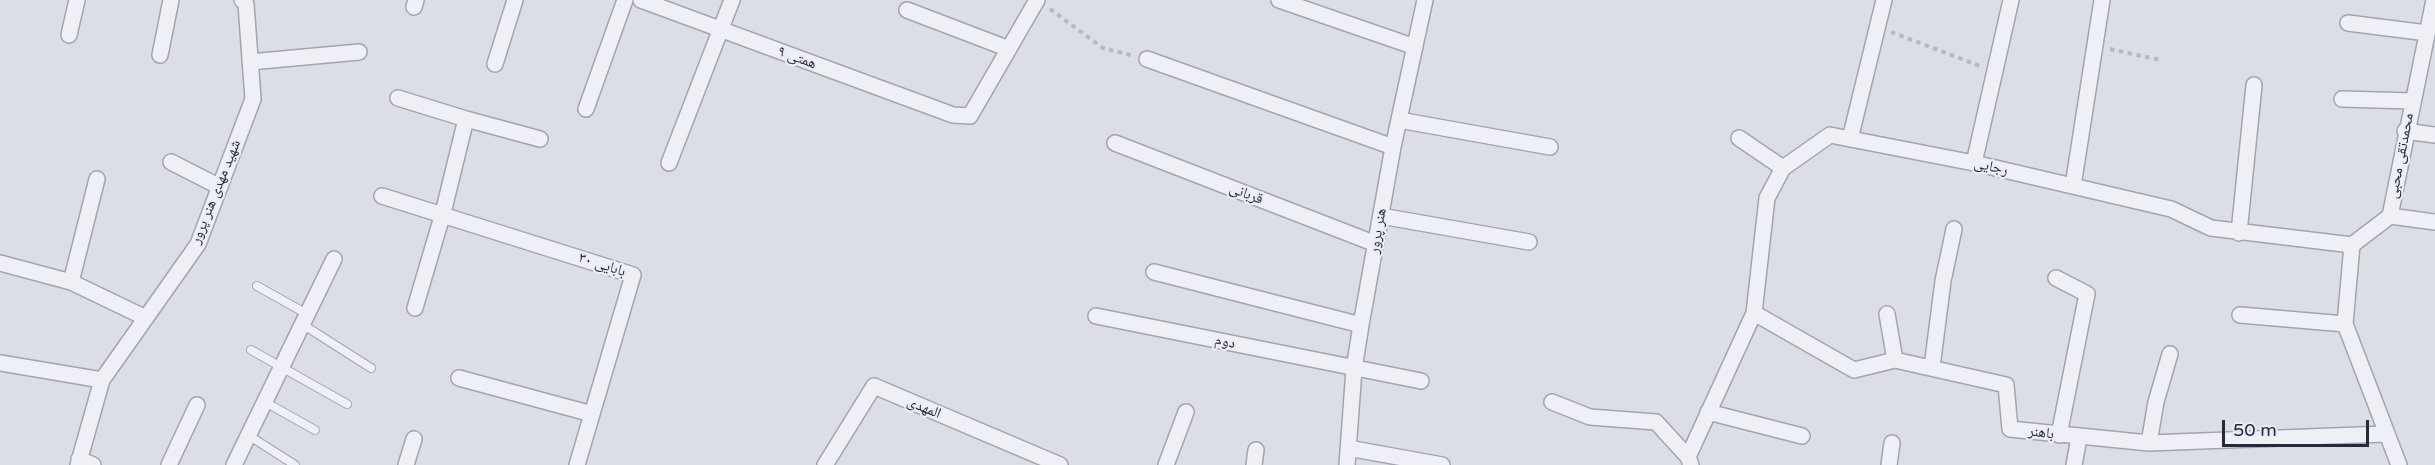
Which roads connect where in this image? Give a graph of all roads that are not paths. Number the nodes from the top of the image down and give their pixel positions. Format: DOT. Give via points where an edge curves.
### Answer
graph roads {
  1 [pos="77,0"];
  2 [pos="171,0"];
  3 [pos="515,0"];
  4 [pos="626,0"];
  5 [pos="641,0"];
  6 [pos="732,0"];
  7 [pos="1037,0"];
  8 [pos="1279,0"];
  9 [pos="1425,0"];
  10 [pos="1884,0"];
  11 [pos="2011,0"];
  12 [pos="2102,0"];
  13 [pos="2434,0"];
  14 [pos="248,1"];
  15 [pos="907,10"];
  16 [pos="2348,23"];
  17 [pos="720,29"];
  18 [pos="2427,33"];
  19 [pos="69,35"];
  20 [pos="1415,47"];
  21 [pos="1009,49"];
  22 [pos="359,52"];
  23 [pos="160,55"];
  24 [pos="1147,59"];
  25 [pos="250,62"];
  26 [pos="495,64"];
  27 [pos="2254,85"];
  28 [pos="398,98"];
  29 [pos="2342,99"];
  30 [pos="2412,101"];
  31 [pos="586,109"];
  32 [pos="466,119"];
  33 [pos="1399,120"];
  34 [pos="2405,131"];
  35 [pos="2435,135"];
  36 [pos="1739,138"];
  37 [pos="540,139"];
  38 [pos="1850,139"];
  39 [pos="1115,143"];
  40 [pos="1393,147"];
  41 [pos="1550,147"];
  42 [pos="171,162"];
  43 [pos="669,163"];
  44 [pos="1974,163"];
  45 [pos="1783,168"];
  46 [pos="97,179"];
  47 [pos="2073,186"];
  48 [pos="219,187"];
  49 [pos="382,196"];
  50 [pos="443,213"];
  51 [pos="1381,216"];
  52 [pos="2390,216"];
  53 [pos="2435,222"];
  54 [pos="1954,229"];
  55 [pos="2239,232"];
  56 [pos="1529,242"];
  57 [pos="1376,244"];
  58 [pos="2352,245"];
  59 [pos="334,260"];
  60 [pos="0,263"];
  61 [pos="1154,272"];
  62 [pos="2056,278"];
  63 [pos="70,282"];
  64 [pos="257,286"];
  65 [pos="416,308"];
  66 [pos="1754,313"];
  67 [pos="1887,314"];
  68 [pos="2240,315"];
  69 [pos="1096,316"];
  70 [pos="146,318"];
  71 [pos="305,319"];
  72 [pos="2345,324"];
  73 [pos="1361,325"];
  74 [pos="250,351"];
  75 [pos="2170,354"];
  76 [pos="1894,360"];
  77 [pos="0,363"];
  78 [pos="282,366"];
  79 [pos="1932,367"];
  80 [pos="371,368"];
  81 [pos="1354,369"];
  82 [pos="459,378"];
  83 [pos="102,380"];
  84 [pos="1421,381"];
  85 [pos="265,402"];
  86 [pos="1552,402"];
  87 [pos="348,404"];
  88 [pos="197,405"];
  89 [pos="1186,412"];
  90 [pos="1708,412"];
  91 [pos="592,414"];
  92 [pos="315,430"];
  93 [pos="2385,434"];
  94 [pos="248,435"];
  95 [pos="1802,435"];
  96 [pos="2059,435"];
  97 [pos="414,438"];
  98 [pos="2079,438"];
  99 [pos="1892,443"];
  100 [pos="2149,443"];
  101 [pos="1348,448"];
  102 [pos="1690,461"];
  103 [pos="83,463"];
  104 [pos="169,465"];
  105 [pos="234,465"];
  106 [pos="295,465"];
  107 [pos="406,465"];
  108 [pos="577,465"];
  109 [pos="825,465"];
  110 [pos="1060,465"];
  111 [pos="1166,465"];
  112 [pos="1347,465"];
  113 [pos="1442,465"];
  114 [pos="1889,465"];
  115 [pos="2074,465"];
  116 [pos="2398,465"];
  1 -- 19 [label="street"];
  2 -- 23 [label="street"];
  3 -- 26 [label="street"];
  4 -- 31 [label="street"];
  5 -- 17 [label="street, همتی ۹"];
  6 -- 17 [label="street"];
  7 -- 21 [label="street"];
  8 -- 20 [label="street"];
  9 -- 20 [label="street, هنر پرور"];
  10 -- 38 [label="street"];
  11 -- 44 [label="street"];
  12 -- 47 [label="street"];
  13 -- 18 [label="street, محمدتقی محبی"];
  14 -- 25 [label="street, شهید مهدی هنر پرور"];
  15 -- 21 [label="street"];
  16 -- 18 [label="street"];
  17 -- 21 [label="street, همتی ۹" via="953,115 970,116"];
  17 -- 43 [label="street"];
  18 -- 30 [label="street, محمدتقی محبی"];
  20 -- 33 [label="street, هنر پرور"];
  22 -- 25 [label="street"];
  24 -- 40 [label="street"];
  25 -- 48 [label="street, شهید مهدی هنر پرور" via="253,99"];
  27 -- 55 [label="street"];
  28 -- 32 [label="street"];
  29 -- 30 [label="street"];
  30 -- 34 [label="street, محمدتقی محبی"];
  32 -- 37 [label="street"];
  32 -- 50 [label="street"];
  33 -- 40 [label="street, هنر پرور"];
  33 -- 41 [label="street"];
  34 -- 35 [label="street"];
  34 -- 52 [label="street, محمدتقی محبی"];
  36 -- 45 [label="street"];
  38 -- 44 [label="street, رجایی"];
  38 -- 45 [label="street, رجایی" via="1830,135"];
  39 -- 57 [label="street, قربانی"];
  40 -- 51 [label="street, هنر پرور"];
  42 -- 48 [label="street"];
  44 -- 47 [label="street, رجایی"];
  45 -- 66 [label="street, رجایی" via="1767,198"];
  46 -- 63 [label="street"];
  47 -- 55 [label="street, رجایی" via="2171,209 2211,228"];
  48 -- 70 [label="street, شهید مهدی هنر پرور" via="198,244"];
  49 -- 50 [label="street, بابایی ۳۰"];
  50 -- 65 [label="street"];
  50 -- 91 [label="street, بابایی ۳۰" via="633,275"];
  51 -- 56 [label="street"];
  51 -- 57 [label="street, هنر پرور"];
  52 -- 53 [label="street"];
  52 -- 58 [label="street, محمدتقی محبی"];
  54 -- 79 [label="street"];
  55 -- 58 [label="street, رجایی"];
  57 -- 73 [label="street, هنر پرور"];
  58 -- 72 [label="street"];
  59 -- 71 [label="street"];
  60 -- 63 [label="street"];
  61 -- 73 [label="street"];
  62 -- 96 [label="street" via="2087,294"];
  63 -- 70 [label="street"];
  64 -- 71 [label="lane"];
  66 -- 76 [label="street, باهنر" via="1854,370"];
  66 -- 90 [label="street, رجایی"];
  67 -- 76 [label="street"];
  68 -- 72 [label="street"];
  69 -- 81 [label="street, دوم"];
  70 -- 83 [label="street, شهید مهدی هنر پرور"];
  71 -- 78 [label="street"];
  71 -- 80 [label="lane"];
  72 -- 93 [label="street"];
  73 -- 81 [label="street, هنر پرور"];
  74 -- 78 [label="lane"];
  75 -- 100 [label="street"];
  76 -- 79 [label="street, باهنر"];
  77 -- 83 [label="street"];
  78 -- 85 [label="street"];
  78 -- 87 [label="lane"];
  79 -- 96 [label="street, باهنر" via="2006,385 2010,429"];
  81 -- 84 [label="street, دوم"];
  81 -- 101 [label="street, هنر پرور"];
  82 -- 91 [label="street"];
  83 -- 103 [label="street, شهید مهدی هنر پرور"];
  85 -- 92 [label="lane"];
  85 -- 94 [label="street"];
  86 -- 102 [label="street" via="1590,417 1656,422"];
  88 -- 104 [label="street"];
  89 -- 111 [label="street"];
  90 -- 95 [label="street"];
  90 -- 102 [label="street, رجایی"];
  91 -- 108 [label="street, بابایی ۳۰"];
  93 -- 100 [label="street, باهنر"];
  93 -- 116 [label="street"];
  94 -- 105 [label="street"];
  94 -- 106 [label="lane"];
  96 -- 98 [label="street, باهنر"];
  97 -- 107 [label="street"];
  98 -- 100 [label="street, باهنر"];
  98 -- 115 [label="street"];
  99 -- 114 [label="street"];
  101 -- 112 [label="street, هنر پرور"];
  101 -- 113 [label="street"];
  109 -- 110 [label="street, المهدی" via="874,387"];
}
